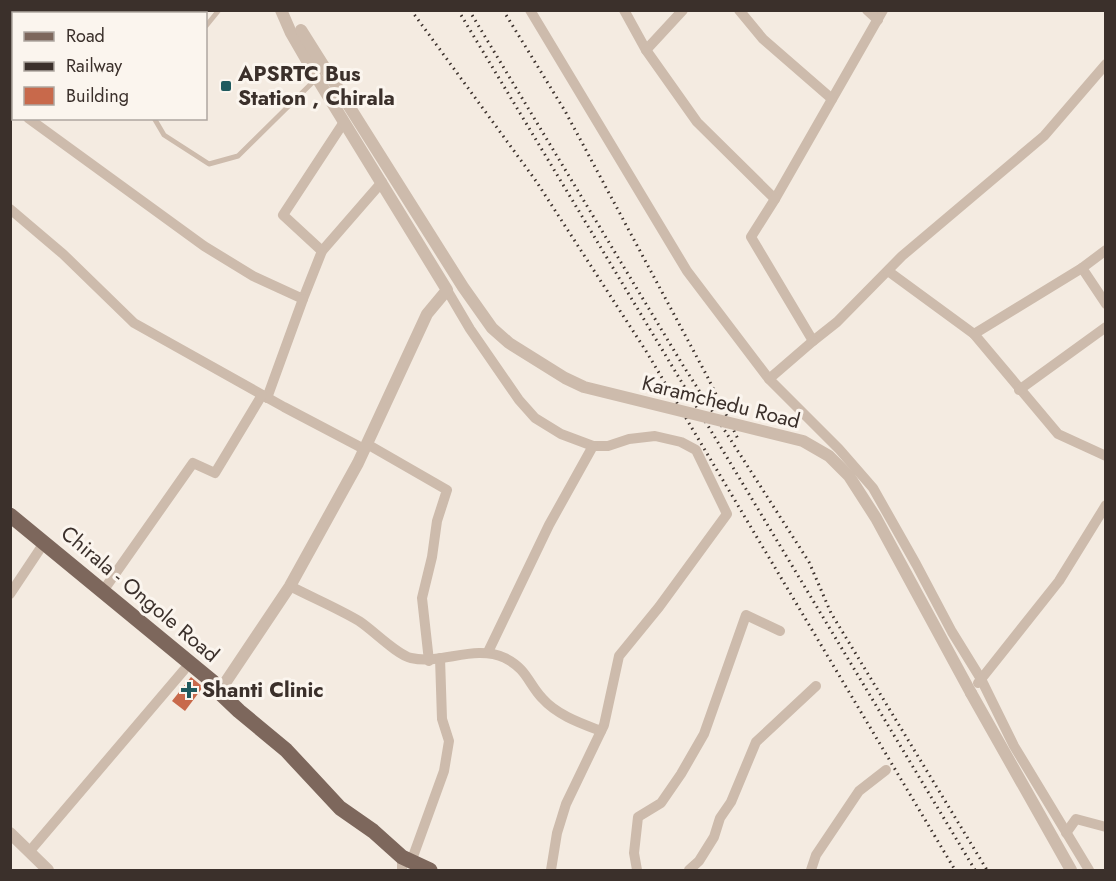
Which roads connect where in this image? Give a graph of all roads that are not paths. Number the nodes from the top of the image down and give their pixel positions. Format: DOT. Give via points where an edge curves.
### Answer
graph roads {
  1 [pos="219,10"];
  2 [pos="281,10"];
  3 [pos="288,10"];
  4 [pos="530,10"];
  5 [pos="624,10"];
  6 [pos="683,10"];
  7 [pos="739,10"];
  8 [pos="867,10"];
  9 [pos="881,15"];
  10 [pos="207,25"];
  11 [pos="646,50"];
  12 [pos="1104,68"];
  13 [pos="317,78"];
  14 [pos="832,99"];
  15 [pos="31,120"];
  16 [pos="155,120"];
  17 [pos="344,122"];
  18 [pos="382,182"];
  19 [pos="775,199"];
  20 [pos="10,209"];
  21 [pos="1106,250"];
  22 [pos="322,251"];
  23 [pos="1082,268"];
  24 [pos="888,271"];
  25 [pos="447,290"];
  26 [pos="303,299"];
  27 [pos="1106,304"];
  28 [pos="1106,327"];
  29 [pos="974,334"];
  30 [pos="813,341"];
  31 [pos="769,379"];
  32 [pos="1019,390"];
  33 [pos="265,396"];
  34 [pos="593,446"];
  35 [pos="365,447"];
  36 [pos="1106,456"];
  37 [pos="1106,505"];
  38 [pos="10,514"];
  39 [pos="10,524"];
  40 [pos="40,549"];
  41 [pos="290,586"];
  42 [pos="103,591"];
  43 [pos="10,594"];
  44 [pos="780,631"];
  45 [pos="488,652"];
  46 [pos="440,658"];
  47 [pos="429,661"];
  48 [pos="184,670"];
  49 [pos="981,679"];
  50 [pos="816,686"];
  51 [pos="219,692"];
  52 [pos="971,693"];
  53 [pos="601,731"];
  54 [pos="886,770"];
  55 [pos="1106,827"];
  56 [pos="10,833"];
  57 [pos="1066,833"];
  58 [pos="29,852"];
  59 [pos="405,863"];
  60 [pos="48,870"];
  61 [pos="430,870"];
  62 [pos="551,870"];
  63 [pos="637,870"];
  64 [pos="689,870"];
  65 [pos="811,870"];
  66 [pos="1071,870"];
  67 [pos="1089,870"];
  1 -- 10 [label="lane"];
  2 -- 13 [label="street"];
  3 -- 52 [label="street, Karamchedu Road, bridge" via="492,328 532,358 585,387 803,441 829,456 849,476 876,518"];
  4 -- 31 [label="street" via="687,271"];
  5 -- 11 [label="street"];
  6 -- 11 [label="street"];
  7 -- 14 [label="street" via="764,39"];
  8 -- 9 [label="street"];
  9 -- 14 [label="street"];
  11 -- 19 [label="street" via="697,122"];
  12 -- 24 [label="street" via="1044,136"];
  13 -- 16 [label="lane" via="238,156 209,164 164,135"];
  13 -- 17 [label="street"];
  14 -- 19 [label="street"];
  15 -- 26 [label="street" via="204,246 253,276"];
  17 -- 18 [label="street"];
  17 -- 22 [label="street" via="283,215"];
  18 -- 22 [label="street"];
  18 -- 25 [label="street"];
  19 -- 30 [label="street" via="751,237"];
  20 -- 33 [label="street" via="134,323"];
  21 -- 23 [label="street"];
  22 -- 26 [label="street"];
  23 -- 27 [label="street"];
  23 -- 29 [label="street"];
  24 -- 29 [label="street"];
  24 -- 30 [label="street"];
  25 -- 34 [label="street" via="507,384 535,418 561,434"];
  25 -- 35 [label="street" via="427,314"];
  26 -- 33 [label="street"];
  28 -- 32 [label="street"];
  29 -- 32 [label="street"];
  30 -- 31 [label="street"];
  31 -- 49 [label="street" via="840,449 873,488"];
  32 -- 36 [label="street" via="1058,434"];
  33 -- 35 [label="street"];
  33 -- 42 [label="street" via="215,473 193,463"];
  34 -- 45 [label="street" via="549,525"];
  34 -- 53 [label="street" via="655,436 681,442 696,450 728,514 619,656"];
  35 -- 41 [label="street"];
  35 -- 47 [label="street" via="447,490 436,521 422,598"];
  37 -- 49 [label="street" via="1059,581"];
  38 -- 42 [label="main road, Chirala - Ongole Road"];
  39 -- 40 [label="main road"];
  40 -- 43 [label="street"];
  40 -- 48 [label="main road"];
  41 -- 47 [label="street" via="360,622 408,658"];
  41 -- 51 [label="street"];
  42 -- 51 [label="main road, Chirala - Ongole Road" via="213,682"];
  44 -- 63 [label="street" via="746,615 704,734 661,803 638,817 633,853"];
  45 -- 46 [label="street"];
  45 -- 53 [label="street" via="507,659 526,674 549,706"];
  46 -- 47 [label="street"];
  46 -- 59 [label="street" via="442,719 449,741 444,771"];
  48 -- 51 [label="main road" via="207,689"];
  48 -- 58 [label="street"];
  49 -- 52 [label="street"];
  49 -- 57 [label="street" via="1014,746"];
  50 -- 64 [label="street" via="756,742 714,837"];
  51 -- 59 [label="main road, Chirala - Ongole Road" via="286,750 340,808 373,831"];
  52 -- 66 [label="street, Karamchedu Road"];
  53 -- 62 [label="street" via="566,804"];
  54 -- 65 [label="street" via="859,791 816,855"];
  55 -- 57 [label="street" via="1076,819"];
  56 -- 58 [label="street"];
  57 -- 67 [label="street"];
  58 -- 60 [label="street"];
  59 -- 61 [label="main road, Chirala - Ongole Road"];
}
